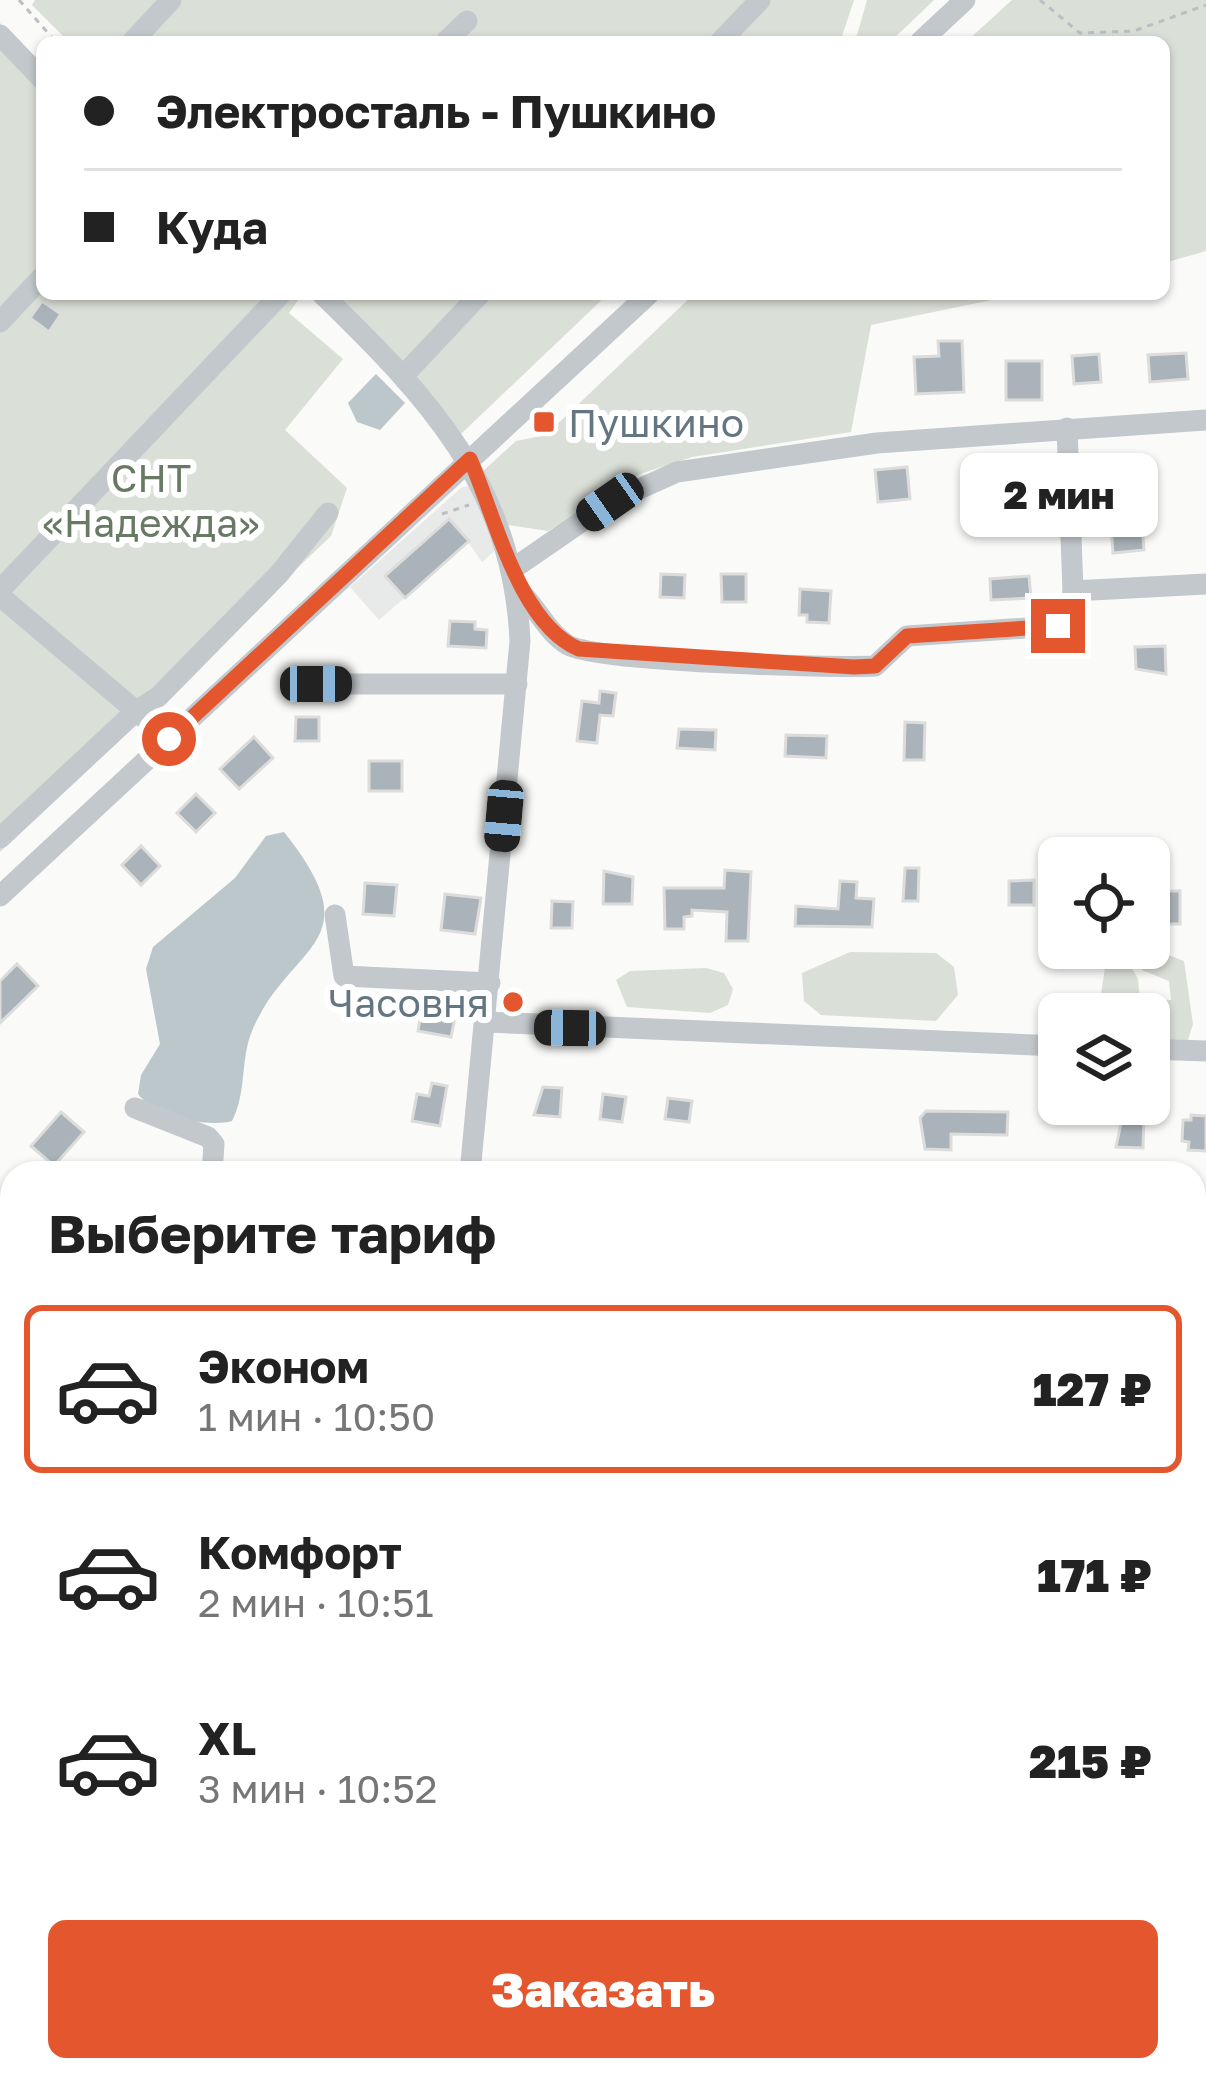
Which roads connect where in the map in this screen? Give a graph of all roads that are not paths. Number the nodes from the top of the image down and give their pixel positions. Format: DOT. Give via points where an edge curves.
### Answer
graph roads {
  1 [pos="171,0"];
  2 [pos="760,0"];
  3 [pos="965,0"];
  4 [pos="467,21"];
  5 [pos="0,35"];
  6 [pos="138,36"];
  7 [pos="452,36"];
  8 [pos="726,36"];
  9 [pos="926,36"];
  10 [pos="36,73"];
  11 [pos="36,283"];
  12 [pos="275,300"];
  13 [pos="328,300"];
  14 [pos="474,300"];
  15 [pos="642,300"];
  16 [pos="0,322"];
  17 [pos="404,375"];
  18 [pos="1206,420"];
  19 [pos="1067,428"];
  20 [pos="470,459"];
  21 [pos="328,513"];
  22 [pos="516,579"];
  23 [pos="1206,584"];
  24 [pos="1073,591"];
  25 [pos="0,593"];
  26 [pos="316,684"];
  27 [pos="517,684"];
  28 [pos="136,711"];
  29 [pos="169,739"];
  30 [pos="0,838"];
  31 [pos="0,896"];
  32 [pos="334,915"];
  33 [pos="490,983"];
  34 [pos="487,1022"];
  35 [pos="1038,1045"];
  36 [pos="1170,1050"];
  37 [pos="1206,1051"];
  38 [pos="135,1108"];
  39 [pos="213,1161"];
  40 [pos="471,1161"];
  1 -- 6 [label="street"];
  2 -- 8 [label="street"];
  3 -- 9 [label="street"];
  4 -- 7 [label="street"];
  5 -- 10 [label="street"];
  11 -- 16 [label="street"];
  12 -- 25 [label="street"];
  13 -- 17 [label="street"];
  14 -- 17 [label="street"];
  15 -- 20 [label="street"];
  17 -- 20 [label="street"];
  18 -- 19 [label="street"];
  19 -- 22 [label="street" via="877,443 677,472 610,502"];
  19 -- 24 [label="street"];
  20 -- 22 [label="street"];
  20 -- 29 [label="street"];
  21 -- 28 [label="street" via="264,590"];
  22 -- 24 [label="street" via="564,643 596,653 854,667 875,666 907,636 1058,626 1069,620"];
  22 -- 27 [label="street"];
  23 -- 24 [label="street"];
  25 -- 28 [label="street"];
  26 -- 27 [label="street"];
  27 -- 33 [label="street"];
  28 -- 29 [label="street"];
  28 -- 30 [label="street"];
  29 -- 31 [label="street"];
  32 -- 33 [label="street" via="344,976"];
  33 -- 34 [label="street"];
  34 -- 35 [label="street"];
  34 -- 40 [label="street"];
  36 -- 37 [label="street"];
  38 -- 39 [label="street" via="208,1137"];
}
